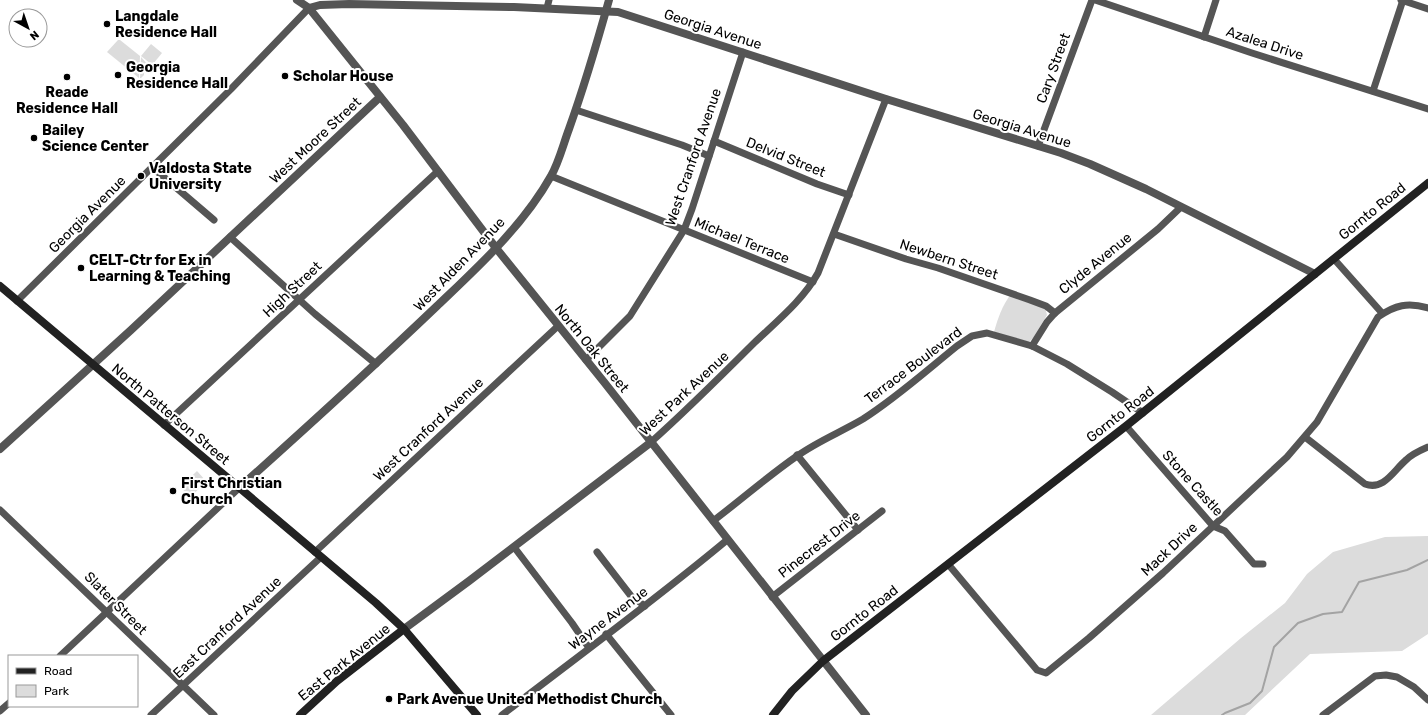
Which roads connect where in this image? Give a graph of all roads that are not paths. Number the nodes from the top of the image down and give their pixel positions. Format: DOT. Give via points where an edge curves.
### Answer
graph roads {
  1 [pos="297,0"];
  2 [pos="609,0"];
  3 [pos="1093,0"];
  4 [pos="1216,0"];
  5 [pos="1402,0"];
  6 [pos="1115,3"];
  7 [pos="548,4"];
  8 [pos="309,8"];
  9 [pos="1428,9"];
  10 [pos="606,12"];
  11 [pos="1204,37"];
  12 [pos="743,52"];
  13 [pos="1373,91"];
  14 [pos="380,97"];
  15 [pos="886,99"];
  16 [pos="1428,108"];
  17 [pos="576,110"];
  18 [pos="714,141"];
  19 [pos="1038,146"];
  20 [pos="709,156"];
  21 [pos="152,166"];
  22 [pos="438,171"];
  23 [pos="551,176"];
  24 [pos="1428,183"];
  25 [pos="849,195"];
  26 [pos="1181,207"];
  27 [pos="214,220"];
  28 [pos="684,230"];
  29 [pos="834,234"];
  30 [pos="230,237"];
  31 [pos="496,248"];
  32 [pos="1334,259"];
  33 [pos="1315,274"];
  34 [pos="813,282"];
  35 [pos="0,286"];
  36 [pos="299,300"];
  37 [pos="17,301"];
  38 [pos="1428,308"];
  39 [pos="1055,313"];
  40 [pos="1382,314"];
  41 [pos="558,326"];
  42 [pos="1032,346"];
  43 [pos="586,360"];
  44 [pos="92,364"];
  45 [pos="376,364"];
  46 [pos="1143,413"];
  47 [pos="164,425"];
  48 [pos="1126,426"];
  49 [pos="1305,437"];
  50 [pos="650,443"];
  51 [pos="1428,447"];
  52 [pos="0,449"];
  53 [pos="797,456"];
  54 [pos="239,488"];
  55 [pos="0,510"];
  56 [pos="882,511"];
  57 [pos="712,521"];
  58 [pos="1213,526"];
  59 [pos="858,530"];
  60 [pos="727,540"];
  61 [pos="514,547"];
  62 [pos="314,552"];
  63 [pos="597,552"];
  64 [pos="321,557"];
  65 [pos="948,564"];
  66 [pos="1263,564"];
  67 [pos="772,597"];
  68 [pos="645,606"];
  69 [pos="107,613"];
  70 [pos="404,629"];
  71 [pos="606,634"];
  72 [pos="589,648"];
  73 [pos="61,655"];
  74 [pos="823,661"];
  75 [pos="183,686"];
  76 [pos="1428,700"];
  77 [pos="8,704"];
  78 [pos="0,711"];
  79 [pos="151,715"];
  80 [pos="214,715"];
  81 [pos="300,715"];
  82 [pos="477,715"];
  83 [pos="502,715"];
  84 [pos="672,715"];
  85 [pos="773,715"];
  86 [pos="866,715"];
  87 [pos="1323,715"];
  1 -- 8 [label="street, North Oak Street"];
  2 -- 10 [label="street, West Alden Avenue"];
  3 -- 6 [label="street, Azalea Drive"];
  3 -- 19 [label="street, Cary Street"];
  4 -- 11 [label="street"];
  5 -- 9 [label="street"];
  5 -- 13 [label="street"];
  6 -- 11 [label="street, Azalea Drive"];
  7 -- 8 [label="street, Georgia Avenue" via="349,4"];
  7 -- 10 [label="street, Georgia Avenue"];
  8 -- 14 [label="street, North Oak Street"];
  8 -- 21 [label="street, Georgia Avenue"];
  10 -- 12 [label="street, Georgia Avenue" via="618,12"];
  10 -- 17 [label="street, West Alden Avenue"];
  11 -- 13 [label="street, Azalea Drive"];
  12 -- 15 [label="street, Georgia Avenue"];
  12 -- 18 [label="street, West Cranford Avenue"];
  13 -- 16 [label="street, Azalea Drive"];
  14 -- 22 [label="street, North Oak Street"];
  14 -- 30 [label="street, West Moore Street"];
  15 -- 19 [label="street, Georgia Avenue"];
  15 -- 25 [label="street, West Park Avenue"];
  17 -- 20 [label="street"];
  17 -- 23 [label="street, West Alden Avenue"];
  18 -- 20 [label="street, West Cranford Avenue"];
  18 -- 25 [label="street, Delvid Street"];
  19 -- 26 [label="street, Georgia Avenue" via="1109,171"];
  20 -- 28 [label="street, West Cranford Avenue"];
  21 -- 27 [label="street"];
  21 -- 37 [label="street, Georgia Avenue"];
  22 -- 31 [label="street, North Oak Street"];
  22 -- 36 [label="street, High Street"];
  23 -- 28 [label="street, Michael Terrace"];
  23 -- 31 [label="street, West Alden Avenue" via="540,194"];
  24 -- 32 [label="main road, Gornto Road"];
  25 -- 29 [label="street, West Park Avenue"];
  26 -- 33 [label="street, Georgia Avenue"];
  26 -- 39 [label="street, Clyde Avenue" via="1158,229"];
  28 -- 34 [label="street, Michael Terrace"];
  28 -- 43 [label="street, West Cranford Avenue" via="630,316"];
  29 -- 34 [label="street, West Park Avenue"];
  29 -- 39 [label="street, Newbern Street" via="1030,300 1046,306"];
  30 -- 36 [label="street"];
  30 -- 44 [label="street, West Moore Street"];
  31 -- 41 [label="street, North Oak Street"];
  31 -- 45 [label="street, West Alden Avenue"];
  32 -- 33 [label="main road, Gornto Road"];
  32 -- 40 [label="street"];
  33 -- 46 [label="main road, Gornto Road"];
  34 -- 50 [label="street, West Park Avenue" via="767,331"];
  35 -- 37 [label="main road, North Patterson Street"];
  36 -- 45 [label="street"];
  36 -- 47 [label="street, High Street"];
  37 -- 44 [label="main road, North Patterson Street"];
  38 -- 40 [label="street" via="1417,305 1396,306"];
  39 -- 42 [label="street, Clyde Avenue"];
  40 -- 49 [label="street, Mack Drive" via="1378,316 1317,422"];
  41 -- 43 [label="street, North Oak Street"];
  41 -- 62 [label="street, West Cranford Avenue"];
  42 -- 46 [label="street, Terrace Boulevard" via="1066,364"];
  42 -- 53 [label="street, Terrace Boulevard" via="987,333 972,336 865,417"];
  43 -- 50 [label="street, North Oak Street"];
  44 -- 47 [label="main road, North Patterson Street"];
  44 -- 52 [label="street, West Moore Street"];
  45 -- 54 [label="street, West Alden Avenue"];
  46 -- 48 [label="main road, Gornto Road"];
  47 -- 54 [label="main road, North Patterson Street"];
  48 -- 58 [label="street, Stone Castle"];
  48 -- 65 [label="main road, Gornto Road"];
  49 -- 51 [label="street" via="1371,486 1380,484 1407,458"];
  49 -- 58 [label="street, Mack Drive"];
  50 -- 57 [label="street, North Oak Street"];
  50 -- 61 [label="street, West Park Avenue"];
  53 -- 57 [label="street, Terrace Boulevard"];
  53 -- 59 [label="street"];
  54 -- 62 [label="main road, North Patterson Street"];
  54 -- 69 [label="street"];
  55 -- 69 [label="street, Slater Street"];
  56 -- 59 [label="street, Pinecrest Drive"];
  57 -- 60 [label="street, North Oak Street"];
  58 -- 65 [label="street, Mack Drive" via="1089,638 1046,673 1037,670"];
  58 -- 66 [label="street, Stone Castle" via="1225,531 1254,564"];
  59 -- 67 [label="street, Pinecrest Drive"];
  60 -- 67 [label="street, North Oak Street"];
  60 -- 68 [label="street, Wayne Avenue"];
  61 -- 70 [label="street, West Park Avenue"];
  61 -- 72 [label="street"];
  62 -- 64 [label="main road, North Patterson Street"];
  63 -- 68 [label="street" via="631,596"];
  64 -- 70 [label="main road, North Patterson Street"];
  64 -- 75 [label="street, East Cranford Avenue"];
  65 -- 74 [label="main road, Gornto Road"];
  67 -- 74 [label="street, North Oak Street"];
  68 -- 71 [label="street, Wayne Avenue"];
  69 -- 73 [label="street"];
  69 -- 75 [label="street, Slater Street"];
  70 -- 81 [label="main road, East Park Avenue" via="337,681"];
  70 -- 82 [label="main road, North Patterson Street"];
  71 -- 72 [label="street, Wayne Avenue"];
  71 -- 84 [label="street"];
  72 -- 83 [label="street, Wayne Avenue"];
  74 -- 85 [label="main road, Gornto Road" via="792,691"];
  74 -- 86 [label="street, North Oak Street"];
  75 -- 79 [label="street, East Cranford Avenue"];
  75 -- 80 [label="street, Slater Street"];
  76 -- 87 [label="street" via="1414,687 1397,677 1375,676"];
  77 -- 78 [label="street"];
}
